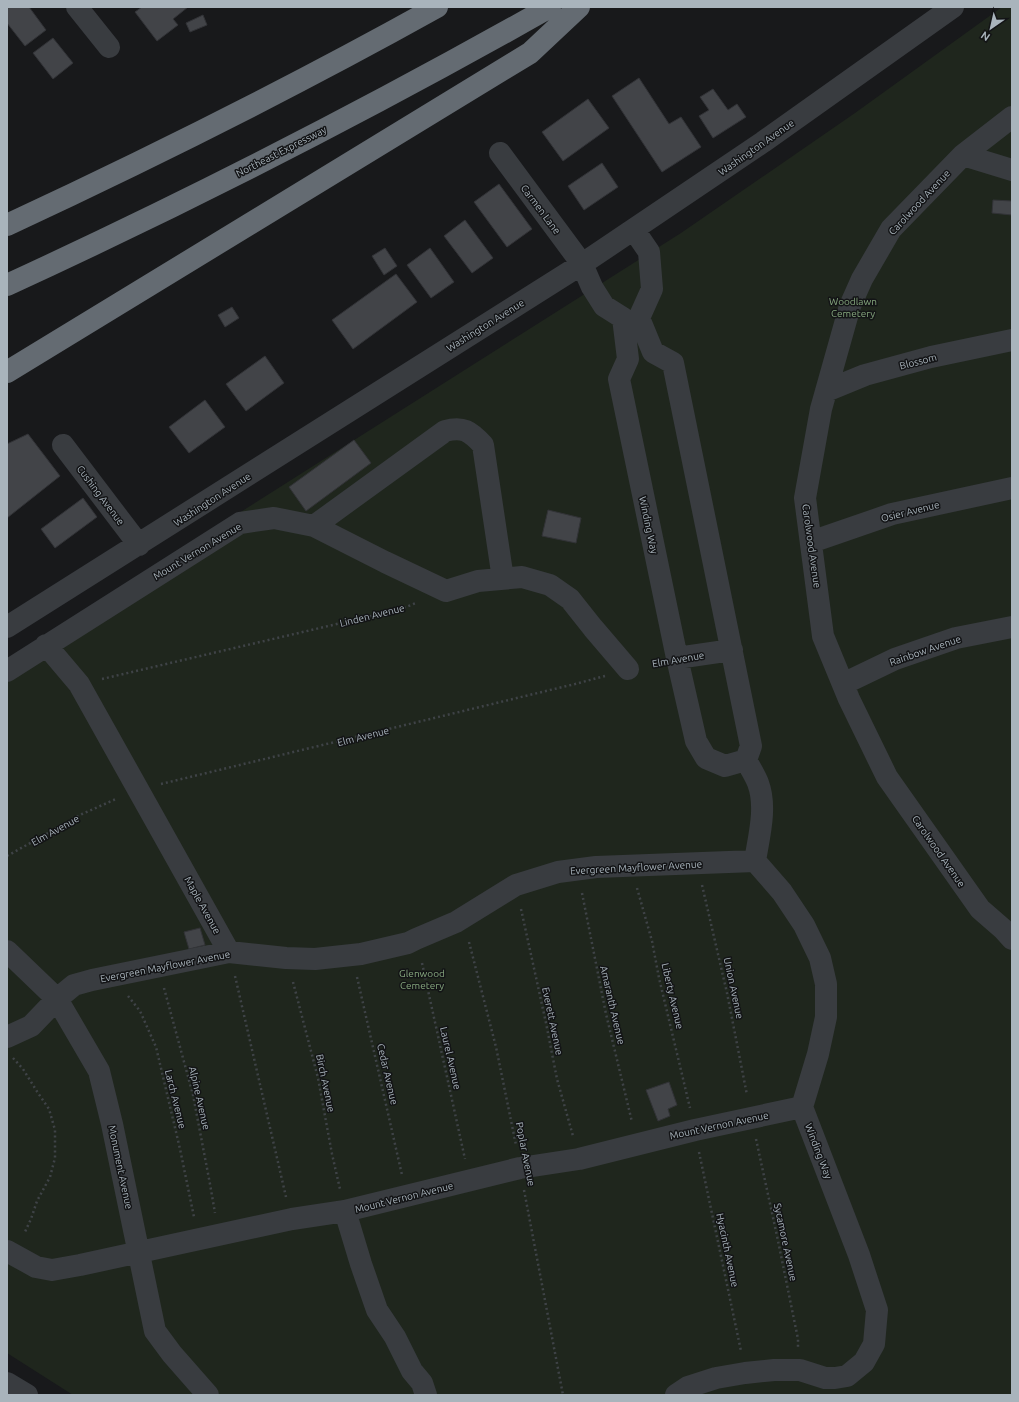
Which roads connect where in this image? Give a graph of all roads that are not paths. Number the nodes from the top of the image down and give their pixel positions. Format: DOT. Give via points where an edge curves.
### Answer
graph roads {
  1 [pos="77,7"];
  2 [pos="437,7"];
  3 [pos="550,7"];
  4 [pos="579,7"];
  5 [pos="953,7"];
  6 [pos="108,47"];
  7 [pos="1012,117"];
  8 [pos="500,154"];
  9 [pos="963,155"];
  10 [pos="1012,170"];
  11 [pos="7,225"];
  12 [pos="634,230"];
  13 [pos="582,264"];
  14 [pos="7,285"];
  15 [pos="1012,340"];
  16 [pos="653,352"];
  17 [pos="628,359"];
  18 [pos="7,372"];
  19 [pos="826,391"];
  20 [pos="63,445"];
  21 [pos="1012,488"];
  22 [pos="314,526"];
  23 [pos="811,542"];
  24 [pos="139,545"];
  25 [pos="503,579"];
  26 [pos="7,627"];
  27 [pos="1012,627"];
  28 [pos="46,645"];
  29 [pos="732,650"];
  30 [pos="677,658"];
  31 [pos="628,669"];
  32 [pos="7,671"];
  33 [pos="843,684"];
  34 [pos="746,760"];
  35 [pos="755,861"];
  36 [pos="1012,939"];
  37 [pos="7,951"];
  38 [pos="229,952"];
  39 [pos="56,999"];
  40 [pos="10,1047"];
  41 [pos="802,1107"];
  42 [pos="345,1211"];
  43 [pos="138,1252"];
  44 [pos="10,1253"];
  45 [pos="7,1382"];
  46 [pos="26,1395"];
  47 [pos="208,1395"];
  48 [pos="426,1395"];
  49 [pos="676,1395"];
  1 -- 6 [label="street"];
  2 -- 11 [label="highway" via="250,106"];
  3 -- 14 [label="highway, Northeast Expressway" via="280,152"];
  4 -- 18 [label="highway" via="530,53"];
  5 -- 12 [label="street, Washington Avenue"];
  7 -- 9 [label="street, Carolwood Avenue"];
  8 -- 13 [label="street, Carmen Lane"];
  9 -- 10 [label="street"];
  9 -- 19 [label="street, Carolwood Avenue" via="891,229 862,279 850,306"];
  12 -- 13 [label="street, Washington Avenue"];
  12 -- 16 [label="street" via="649,252 652,289 639,318"];
  13 -- 17 [label="street" via="604,306 623,318"];
  13 -- 24 [label="street, Washington Avenue"];
  15 -- 19 [label="street, Blossom" via="865,374"];
  16 -- 17 [label="street"];
  16 -- 29 [label="street" via="673,363"];
  17 -- 30 [label="street, Winding Way" via="619,379"];
  19 -- 23 [label="street, Carolwood Avenue" via="805,498"];
  20 -- 24 [label="street, Cushing Avenue"];
  21 -- 23 [label="street, Osier Avenue" via="892,514"];
  22 -- 25 [label="street, Mount Vernon Avenue" via="446,590 478,581"];
  22 -- 25 [label="street" via="445,431 456,428 467,431 483,445"];
  22 -- 28 [label="street, Mount Vernon Avenue" via="274,518 240,523"];
  23 -- 33 [label="street, Carolwood Avenue" via="823,636"];
  24 -- 26 [label="street, Washington Avenue"];
  25 -- 31 [label="street" via="522,577 550,585 570,599"];
  27 -- 33 [label="street, Rainbow Avenue" via="956,638 895,659"];
  28 -- 32 [label="street, Mount Vernon Avenue"];
  28 -- 38 [label="street, Maple Avenue" via="79,684"];
  29 -- 30 [label="street, Elm Avenue"];
  29 -- 34 [label="street" via="751,746"];
  30 -- 34 [label="street, Winding Way" via="696,741 706,758 725,766"];
  33 -- 36 [label="street, Carolwood Avenue" via="888,777 980,909"];
  34 -- 35 [label="street" via="758,782 762,799"];
  35 -- 38 [label="street, Evergreen Mayflower Avenue" via="596,867 558,872 516,885 456,922 408,943 353,955 315,959"];
  35 -- 41 [label="street" via="782,892 804,925 820,958 826,984 826,1017"];
  37 -- 39 [label="street, Monument Avenue"];
  38 -- 39 [label="street, Evergreen Mayflower Avenue" via="74,985"];
  39 -- 40 [label="street, Evergreen Mayflower Avenue"];
  39 -- 43 [label="street, Monument Avenue" via="99,1070"];
  41 -- 42 [label="street, Mount Vernon Avenue" via="579,1159 520,1168"];
  41 -- 49 [label="street, Winding Way" via="859,1255 877,1310 874,1344 864,1362 847,1376 825,1378 800,1370 745,1373 716,1378 688,1387"];
  42 -- 43 [label="street, Mount Vernon Avenue" via="292,1219"];
  42 -- 48 [label="street" via="376,1310 395,1336 412,1371 422,1383"];
  43 -- 44 [label="street, Mount Vernon Avenue" via="52,1270 36,1267"];
  43 -- 47 [label="street, Monument Avenue" via="155,1331"];
  45 -- 46 [label="street"];
}
